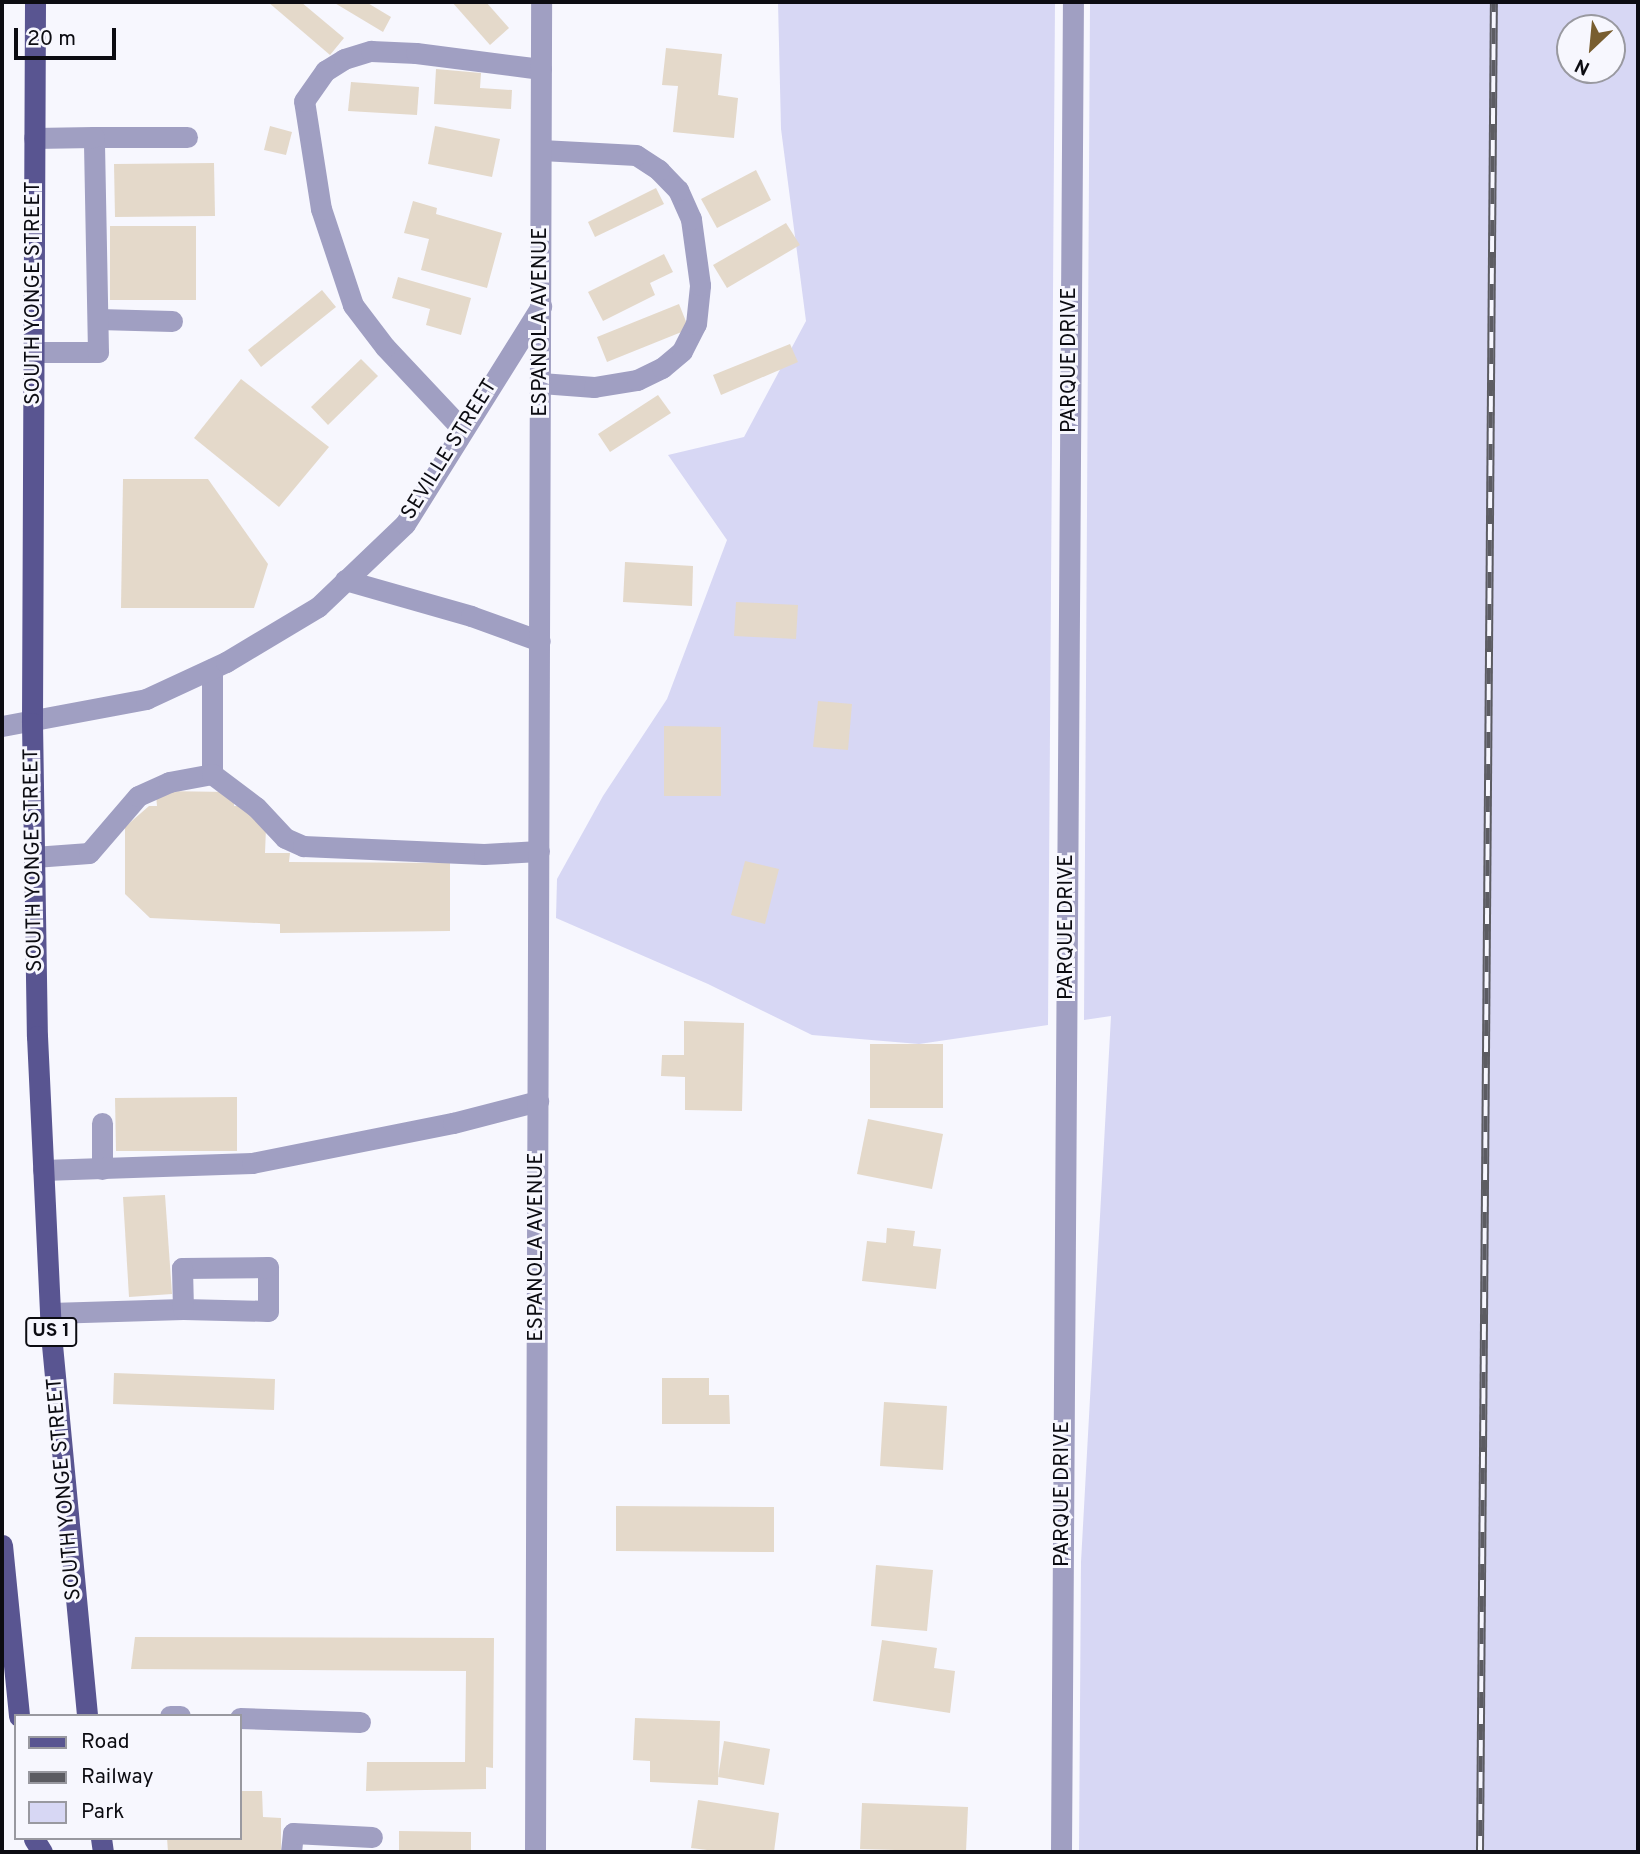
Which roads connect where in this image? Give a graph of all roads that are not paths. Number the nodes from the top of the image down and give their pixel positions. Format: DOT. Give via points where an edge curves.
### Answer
graph roads {
  1 [pos="35,2"];
  2 [pos="541,2"];
  3 [pos="1073,2"];
  4 [pos="541,69"];
  5 [pos="94,136"];
  6 [pos="187,137"];
  7 [pos="34,138"];
  8 [pos="541,150"];
  9 [pos="541,306"];
  10 [pos="98,319"];
  11 [pos="172,321"];
  12 [pos="33,352"];
  13 [pos="541,383"];
  14 [pos="463,430"];
  15 [pos="345,580"];
  16 [pos="540,641"];
  17 [pos="212,669"];
  18 [pos="32,723"];
  19 [pos="2,726"];
  20 [pos="212,774"];
  21 [pos="539,851"];
  22 [pos="34,857"];
  23 [pos="538,1101"];
  24 [pos="102,1123"];
  25 [pos="102,1169"];
  26 [pos="43,1170"];
  27 [pos="183,1309"];
  28 [pos="50,1313"];
  29 [pos="2,1545"];
  30 [pos="19,1714"];
  31 [pos="87,1714"];
  32 [pos="242,1718"];
  33 [pos="360,1723"];
  34 [pos="372,1837"];
  35 [pos="291,1852"];
  36 [pos="535,1852"];
  37 [pos="1061,1852"];
  1 -- 7 [label="main road, SOUTH YONGE STREET / US 1"];
  2 -- 4 [label="street, ESPANOLA AVENUE"];
  3 -- 37 [label="street, PARQUE DRIVE"];
  4 -- 8 [label="street, ESPANOLA AVENUE"];
  4 -- 14 [label="street" via="371,51 344,58 325,71 304,101 321,209 353,305 385,347"];
  5 -- 6 [label="street"];
  5 -- 7 [label="street"];
  5 -- 10 [label="street"];
  7 -- 12 [label="main road, SOUTH YONGE STREET / US 1"];
  8 -- 9 [label="street, ESPANOLA AVENUE"];
  8 -- 13 [label="street" via="636,155 659,170 678,190 691,219 700,285 696,324 682,351 662,368 637,380 594,387"];
  9 -- 13 [label="street, ESPANOLA AVENUE"];
  9 -- 14 [label="street, SEVILLE STREET"];
  10 -- 11 [label="street"];
  10 -- 12 [label="street" via="98,352"];
  12 -- 18 [label="main road, SOUTH YONGE STREET / US 1"];
  13 -- 16 [label="street, ESPANOLA AVENUE"];
  14 -- 15 [label="street, SEVILLE STREET" via="405,524"];
  15 -- 16 [label="street"];
  15 -- 17 [label="street, SEVILLE STREET" via="318,607"];
  16 -- 21 [label="street, ESPANOLA AVENUE"];
  17 -- 18 [label="street, SEVILLE STREET" via="146,699"];
  17 -- 20 [label="street"];
  18 -- 19 [label="street, SEVILLE STREET"];
  18 -- 22 [label="main road, SOUTH YONGE STREET / US 1"];
  20 -- 21 [label="street" via="256,807 285,838 303,846 484,854"];
  20 -- 22 [label="street" via="169,782 138,796 89,853"];
  21 -- 23 [label="street, ESPANOLA AVENUE"];
  22 -- 26 [label="main road, SOUTH YONGE STREET / US 1"];
  23 -- 25 [label="street" via="453,1123 261,1161"];
  23 -- 36 [label="street, ESPANOLA AVENUE"];
  24 -- 25 [label="street"];
  25 -- 26 [label="street"];
  26 -- 28 [label="main road, SOUTH YONGE STREET / US 1"];
  27 -- 28 [label="street"];
  28 -- 31 [label="main road, SOUTH YONGE STREET / US 1"];
  29 -- 30 [label="main road"];
  32 -- 33 [label="street"];
  34 -- 35 [label="street" via="293,1833"];
}
